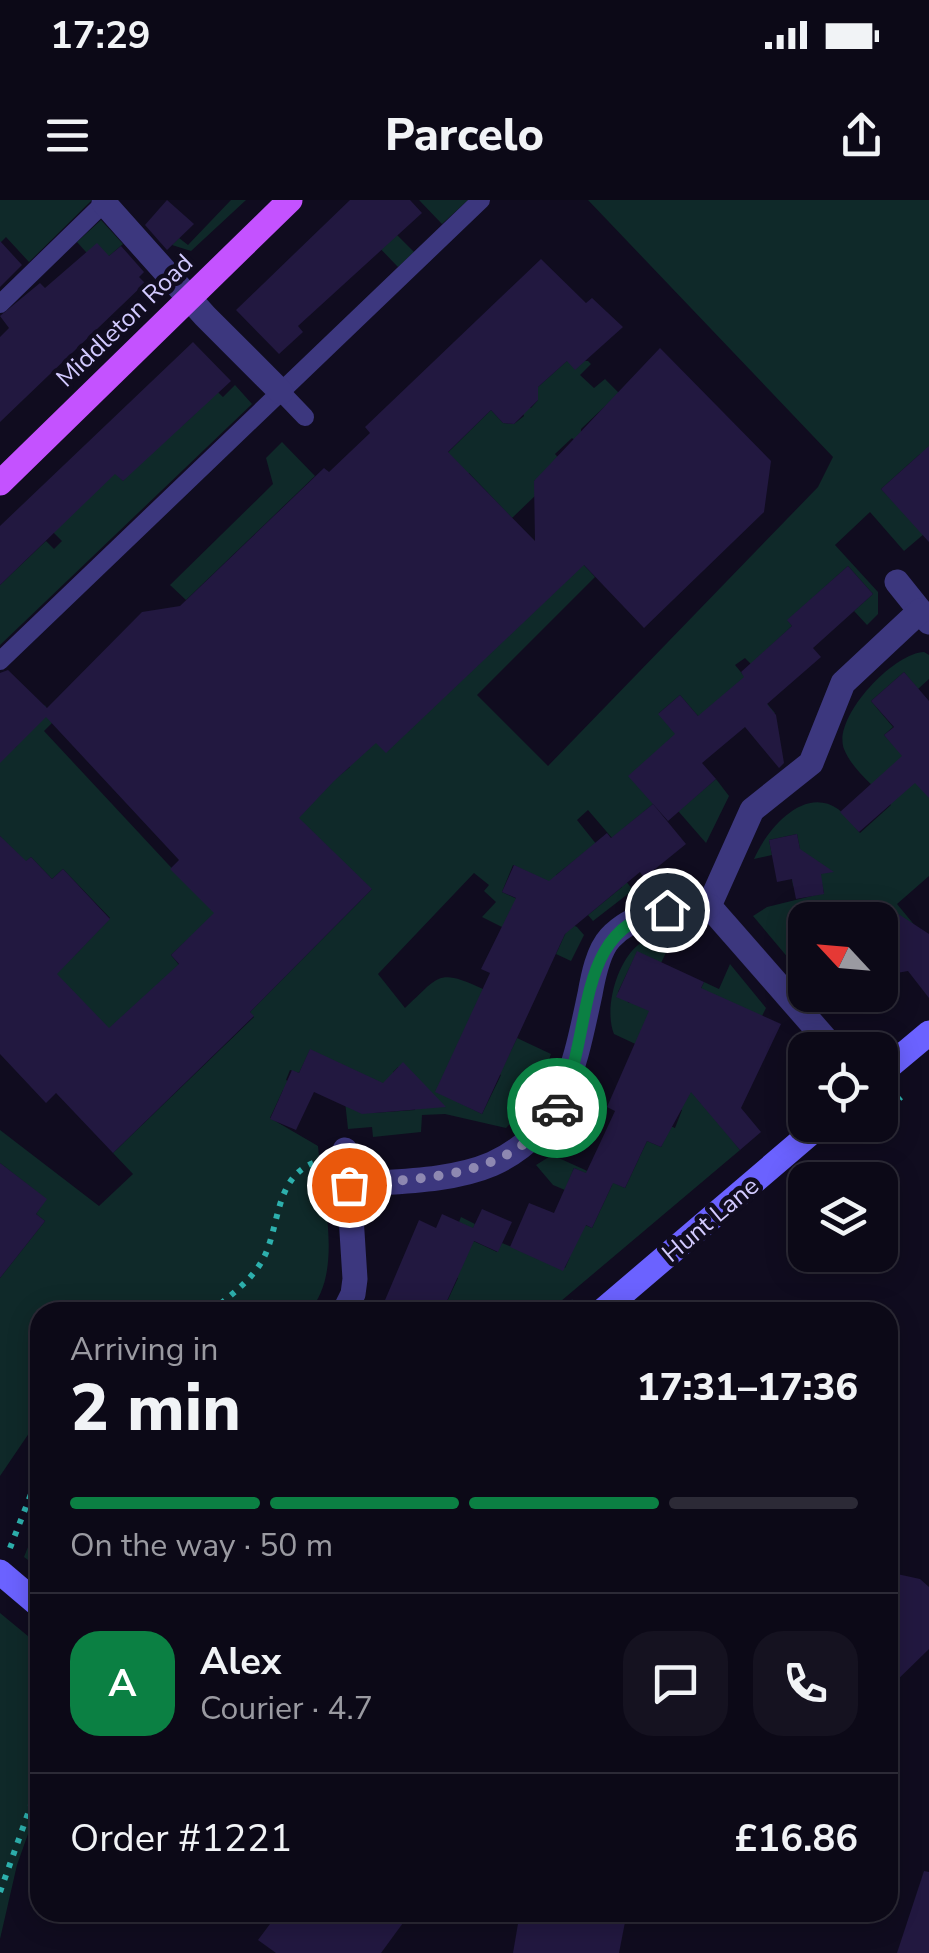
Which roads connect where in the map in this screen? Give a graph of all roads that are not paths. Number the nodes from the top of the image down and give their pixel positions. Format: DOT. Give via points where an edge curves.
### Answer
graph roads {
  1 [pos="290,200"];
  2 [pos="481,200"];
  3 [pos="104,202"];
  4 [pos="190,297"];
  5 [pos="0,304"];
  6 [pos="281,392"];
  7 [pos="306,417"];
  8 [pos="0,483"];
  9 [pos="897,582"];
  10 [pos="925,616"];
  11 [pos="0,661"];
  12 [pos="709,906"];
  13 [pos="818,1032"];
  14 [pos="929,1033"];
  15 [pos="898,1059"];
  16 [pos="800,1142"];
  17 [pos="345,1154"];
  18 [pos="349,1185"];
  19 [pos="350,1302"];
  20 [pos="612,1302"];
  21 [pos="3,1566"];
  22 [pos="30,1595"];
  1 -- 4 [label="main road, Middleton Road"];
  2 -- 6 [label="lane"];
  3 -- 4 [label="street"];
  3 -- 5 [label="lane"];
  4 -- 6 [label="street"];
  4 -- 8 [label="main road, Middleton Road"];
  6 -- 7 [label="lane"];
  6 -- 11 [label="lane"];
  9 -- 10 [label="street"];
  10 -- 12 [label="street" via="843,683 810,763 752,810"];
  12 -- 13 [label="street"];
  12 -- 18 [label="street" via="651,912 607,941 569,1086 554,1114 524,1144 490,1165 458,1174"];
  14 -- 15 [label="street"];
  16 -- 20 [label="street, Hunt Lane"];
  17 -- 18 [label="street"];
  18 -- 19 [label="street"];
  21 -- 22 [label="street, bridge"];
}
